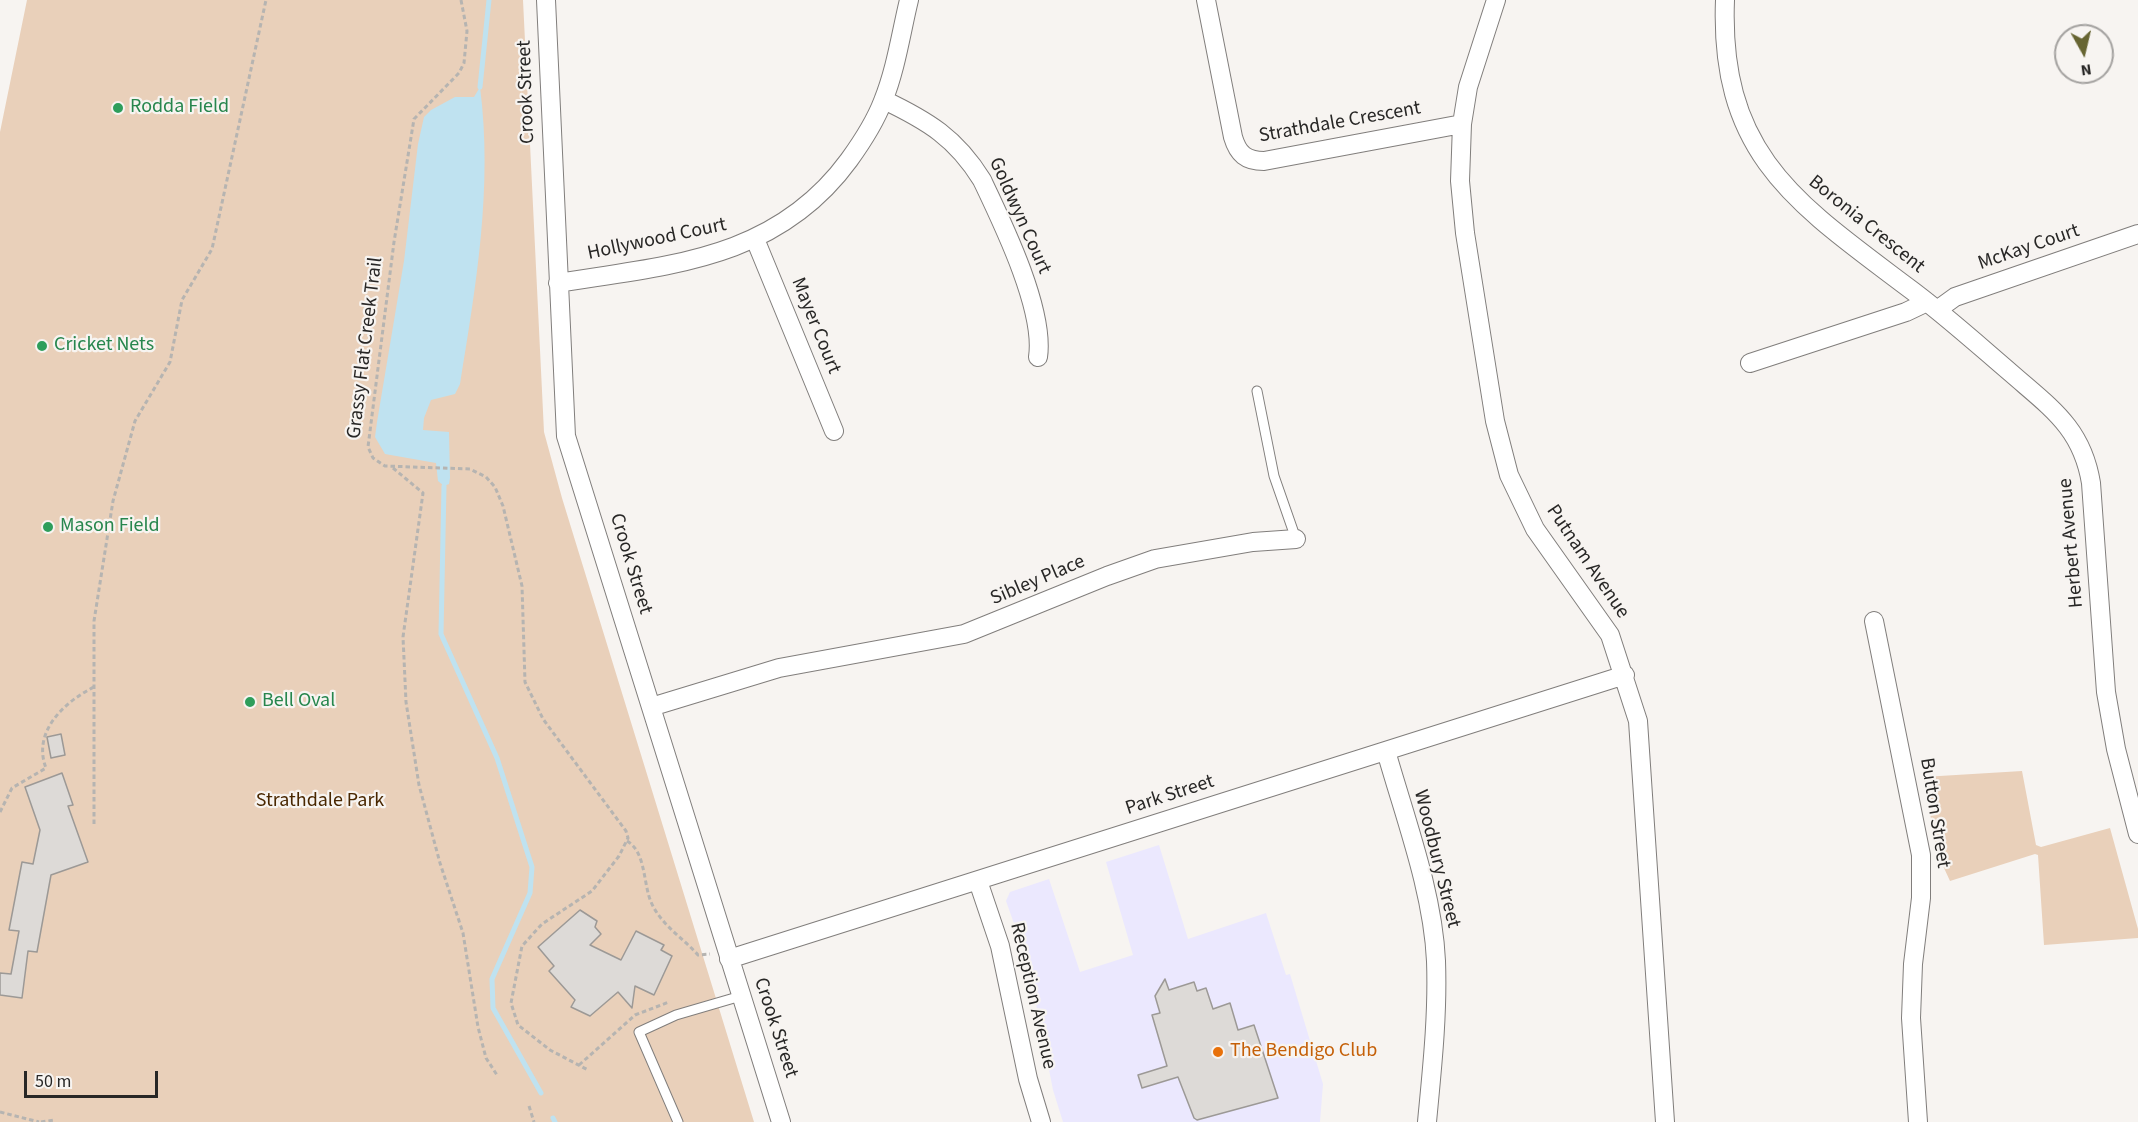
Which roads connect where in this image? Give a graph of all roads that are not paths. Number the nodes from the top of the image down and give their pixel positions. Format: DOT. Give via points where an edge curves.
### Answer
graph roads {
  1 [pos="546,0"];
  2 [pos="909,0"];
  3 [pos="1206,0"];
  4 [pos="1496,0"];
  5 [pos="1725,0"];
  6 [pos="884,100"];
  7 [pos="1462,124"];
  8 [pos="2138,234"];
  9 [pos="755,239"];
  10 [pos="558,283"];
  11 [pos="1932,306"];
  12 [pos="1038,357"];
  13 [pos="1750,363"];
  14 [pos="1257,392"];
  15 [pos="834,431"];
  16 [pos="1296,539"];
  17 [pos="1874,621"];
  18 [pos="1625,675"];
  19 [pos="651,707"];
  20 [pos="1386,751"];
  21 [pos="2138,834"];
  22 [pos="978,881"];
  23 [pos="728,954"];
  24 [pos="741,996"];
  25 [pos="678,1122"];
  26 [pos="781,1122"];
  27 [pos="1041,1122"];
  28 [pos="1427,1122"];
  29 [pos="1665,1122"];
  30 [pos="1918,1122"];
  1 -- 10 [label="street, Crook Street"];
  2 -- 6 [label="street, Hollywood Court"];
  3 -- 7 [label="street, Strathdale Crescent" via="1233,137 1246,158 1264,161"];
  4 -- 7 [label="street, Putnam Avenue" via="1474,65"];
  5 -- 11 [label="street, Boronia Crescent" via="1725,40 1732,86 1746,125 1768,165 1784,187 1821,222"];
  6 -- 9 [label="street, Hollywood Court" via="859,146 824,190"];
  6 -- 12 [label="street, Goldwyn Court" via="931,124 952,140 982,180 1036,314"];
  7 -- 18 [label="street, Putnam Avenue" via="1460,181 1465,233 1501,448 1509,475 1535,529 1605,625"];
  8 -- 11 [label="street, McKay Court"];
  9 -- 10 [label="street, Hollywood Court" via="697,258"];
  9 -- 15 [label="street, Mayer Court"];
  10 -- 19 [label="street, Crook Street" via="566,436"];
  11 -- 13 [label="street, McKay Court"];
  11 -- 21 [label="street, Herbert Avenue" via="2058,414 2084,450 2091,483 2109,712"];
  14 -- 16 [label="lane, Sibley Place" via="1274,476"];
  16 -- 19 [label="street, Sibley Place" via="1253,542 1155,559 964,634 779,668"];
  17 -- 30 [label="street, Button Street" via="1921,855 1911,1018"];
  18 -- 20 [label="street, Park Street"];
  18 -- 29 [label="street, Putnam Avenue" via="1641,740"];
  19 -- 23 [label="street, Crook Street"];
  20 -- 22 [label="street, Park Street"];
  20 -- 28 [label="street, Woodbury Street" via="1429,907 1436,960"];
  22 -- 23 [label="street, Park Street"];
  22 -- 27 [label="street, Reception Avenue" via="1002,955"];
  23 -- 24 [label="street, Crook Street"];
  24 -- 25 [label="lane" via="676,1015 639,1032"];
  24 -- 26 [label="street, Crook Street"];
}
